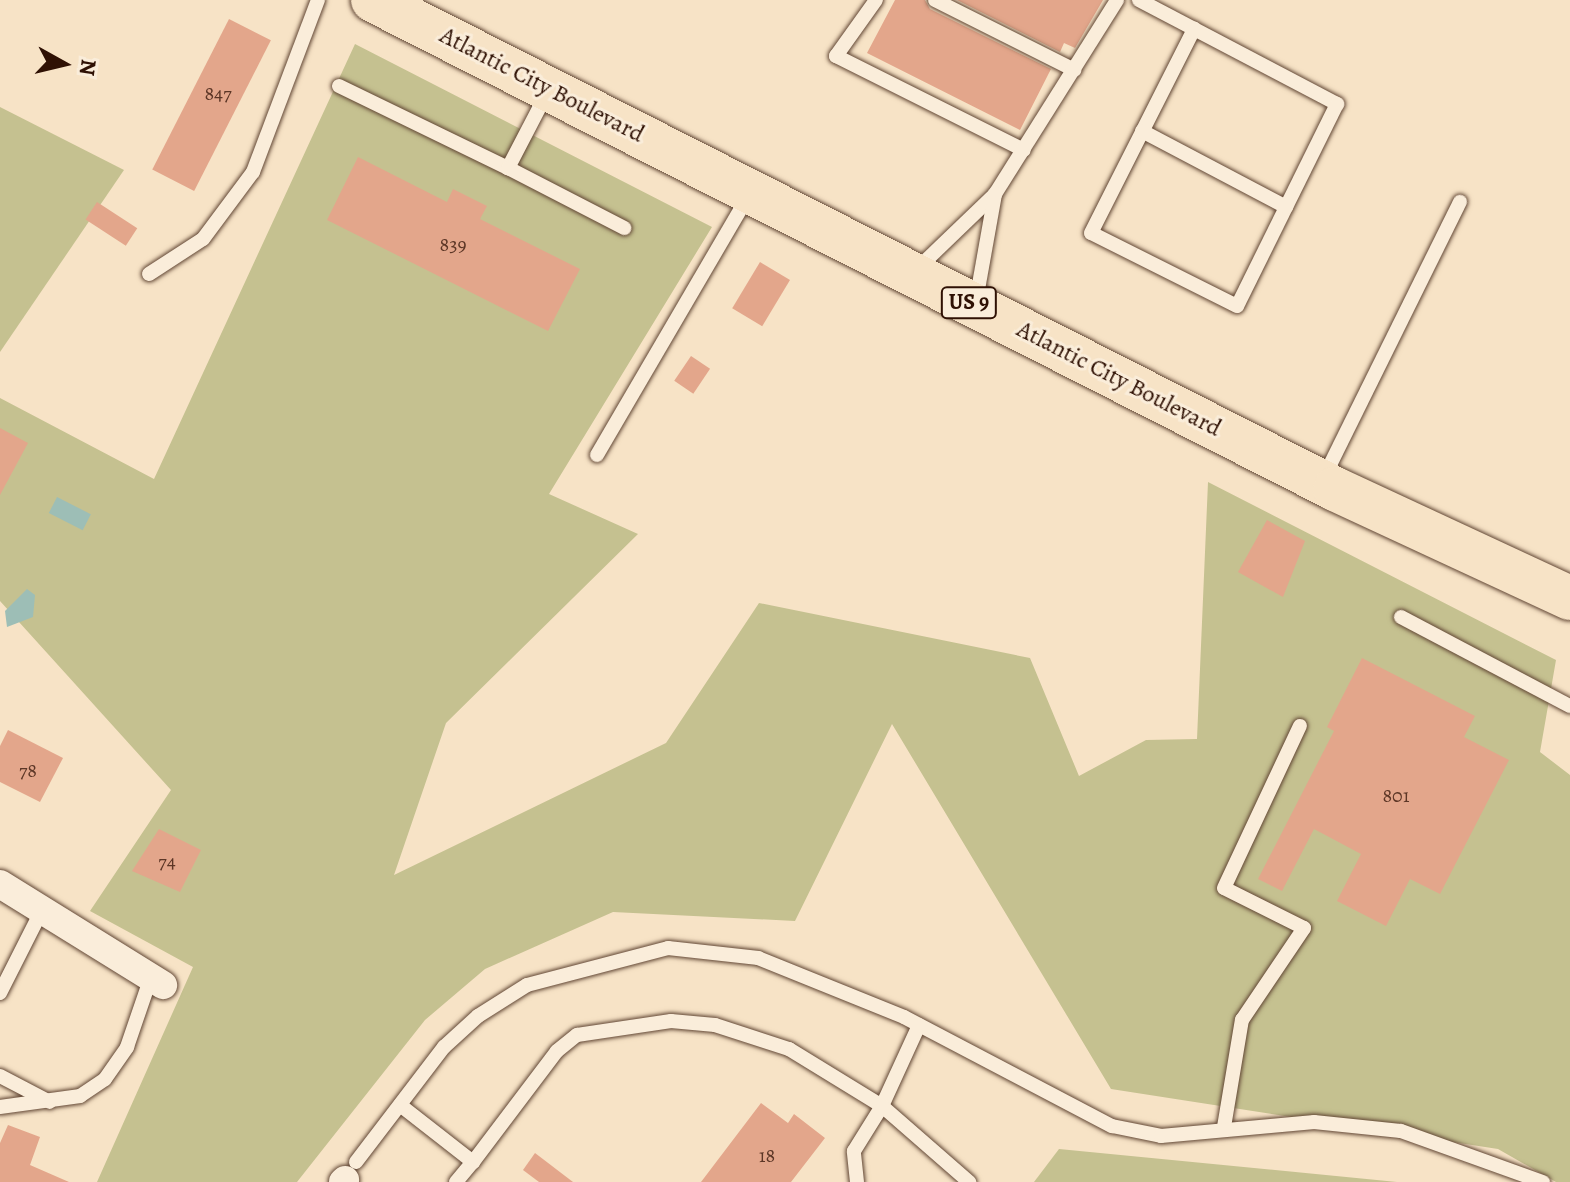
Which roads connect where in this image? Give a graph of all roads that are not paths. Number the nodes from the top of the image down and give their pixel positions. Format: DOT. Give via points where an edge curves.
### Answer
graph roads {
  1 [pos="318,0"];
  2 [pos="373,0"];
  3 [pos="876,0"];
  4 [pos="935,0"];
  5 [pos="1117,0"];
  6 [pos="1139,0"];
  7 [pos="1194,29"];
  8 [pos="1074,70"];
  9 [pos="339,86"];
  10 [pos="549,89"];
  11 [pos="1142,131"];
  12 [pos="1024,150"];
  13 [pos="508,168"];
  14 [pos="751,191"];
  15 [pos="995,194"];
  16 [pos="1460,202"];
  17 [pos="1286,207"];
  18 [pos="624,228"];
  19 [pos="149,274"];
  20 [pos="912,274"];
  21 [pos="975,306"];
  22 [pos="597,455"];
  23 [pos="1321,482"];
  24 [pos="1570,598"];
  25 [pos="1401,617"];
  26 [pos="1570,706"];
  27 [pos="1300,726"];
  28 [pos="0,884"];
  29 [pos="42,910"];
  30 [pos="157,981"];
  31 [pos="0,993"];
  32 [pos="919,1025"];
  33 [pos="0,1076"];
  34 [pos="51,1102"];
  35 [pos="400,1105"];
  36 [pos="882,1106"];
  37 [pos="0,1107"];
  38 [pos="1224,1127"];
  39 [pos="473,1162"];
  40 [pos="348,1175"];
  41 [pos="456,1182"];
  42 [pos="857,1182"];
  43 [pos="969,1182"];
  44 [pos="1543,1182"];
  1 -- 19 [label="lane" via="253,172 203,239"];
  2 -- 10 [label="highway, Atlantic City Boulevard / US 9"];
  3 -- 12 [label="lane" via="836,56"];
  4 -- 8 [label="lane"];
  5 -- 8 [label="lane"];
  6 -- 7 [label="lane"];
  7 -- 11 [label="lane"];
  7 -- 17 [label="lane" via="1337,104"];
  8 -- 12 [label="lane"];
  9 -- 13 [label="lane"];
  10 -- 13 [label="lane"];
  10 -- 14 [label="highway, Atlantic City Boulevard / US 9"];
  11 -- 17 [label="lane"];
  11 -- 17 [label="lane" via="1091,233 1237,306"];
  12 -- 15 [label="lane"];
  13 -- 18 [label="lane"];
  14 -- 20 [label="highway, Atlantic City Boulevard / US 9"];
  14 -- 22 [label="lane"];
  15 -- 20 [label="lane"];
  15 -- 21 [label="lane"];
  16 -- 23 [label="lane"];
  20 -- 21 [label="highway, Atlantic City Boulevard / US 9"];
  21 -- 23 [label="highway, Atlantic City Boulevard / US 9"];
  23 -- 24 [label="highway, Atlantic City Boulevard / US 9"];
  25 -- 26 [label="lane"];
  27 -- 38 [label="lane" via="1224,888 1304,928 1242,1020"];
  28 -- 29 [label="street"];
  29 -- 30 [label="street"];
  29 -- 31 [label="lane"];
  30 -- 34 [label="lane" via="127,1047 105,1079 80,1096"];
  32 -- 35 [label="lane" via="758,958 668,948 527,985 444,1047"];
  32 -- 36 [label="lane"];
  32 -- 38 [label="lane" via="1112,1126 1161,1136"];
  33 -- 34 [label="lane"];
  34 -- 37 [label="lane"];
  35 -- 39 [label="lane"];
  35 -- 40 [label="lane"];
  36 -- 39 [label="lane" via="789,1049 715,1025 671,1021 610,1028 577,1035 557,1051"];
  36 -- 42 [label="lane" via="854,1151"];
  36 -- 43 [label="lane"];
  38 -- 44 [label="lane" via="1314,1122 1401,1131"];
  39 -- 41 [label="lane"];
}
